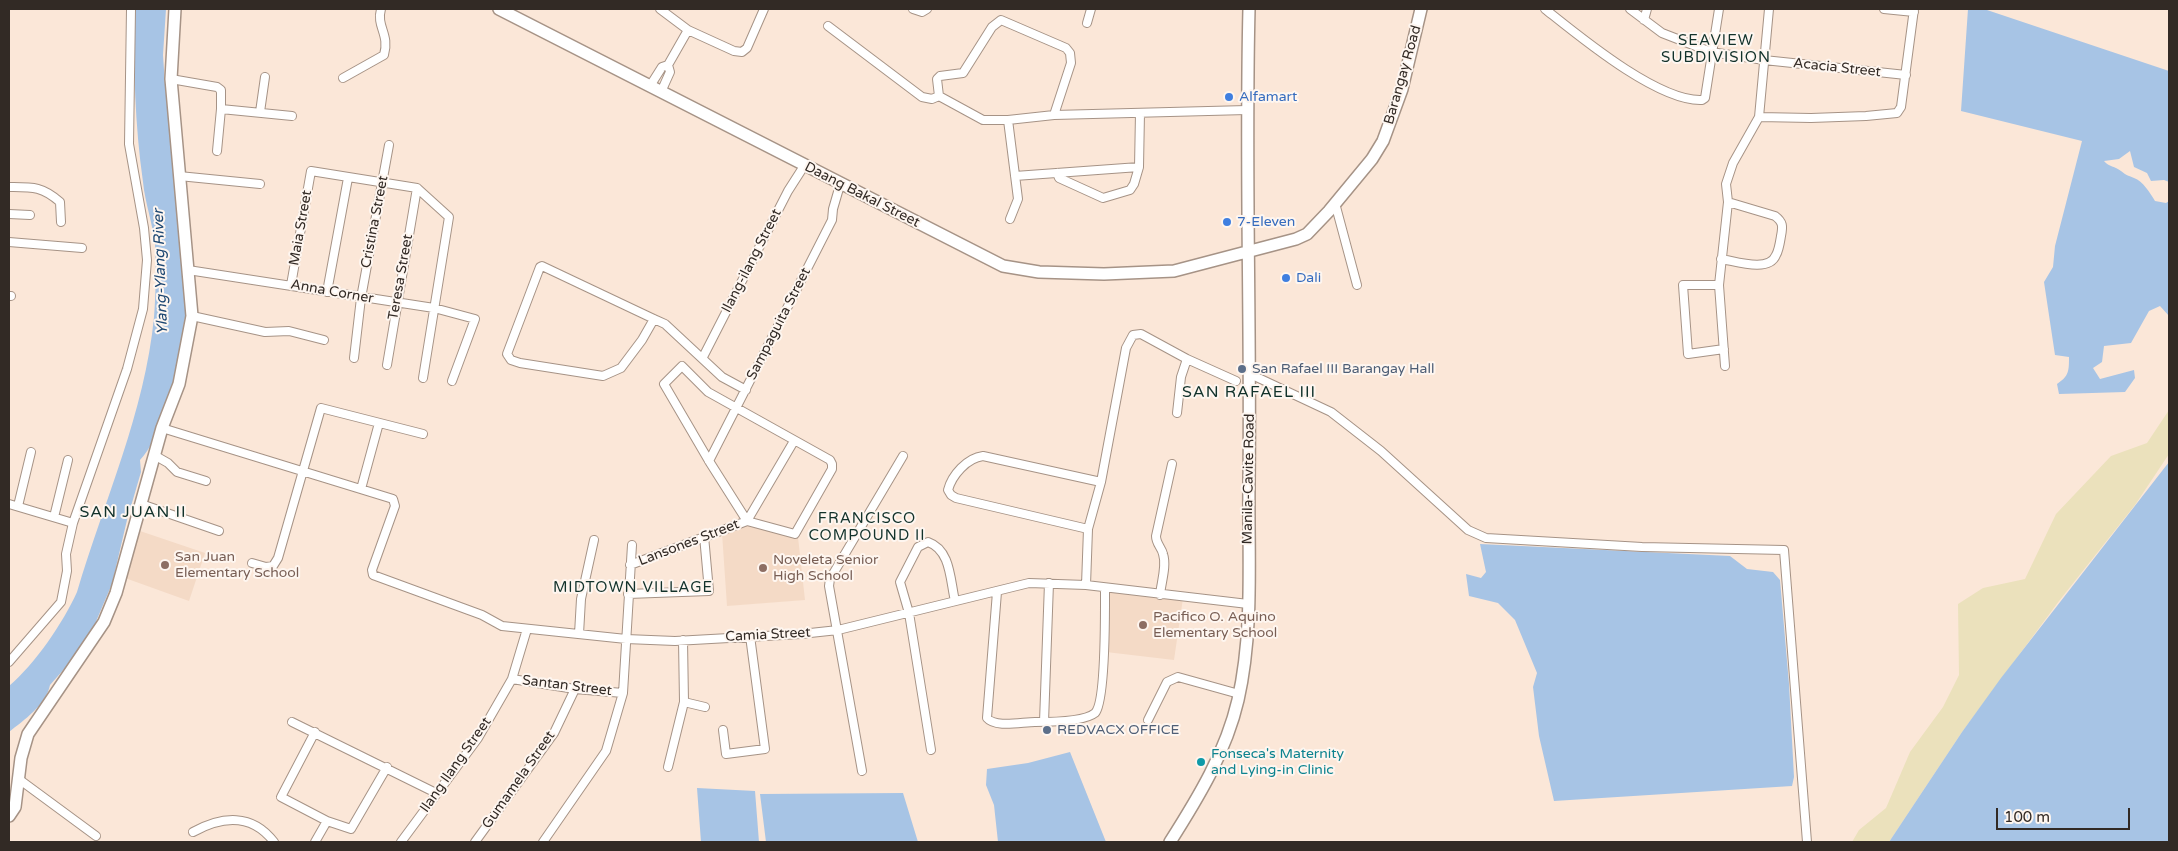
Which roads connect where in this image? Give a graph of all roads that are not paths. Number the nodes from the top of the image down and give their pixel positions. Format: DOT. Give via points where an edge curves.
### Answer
graph roads {
  1 [pos="131,9"];
  2 [pos="175,9"];
  3 [pos="381,9"];
  4 [pos="499,9"];
  5 [pos="660,9"];
  6 [pos="764,9"];
  7 [pos="913,9"];
  8 [pos="1091,9"];
  9 [pos="1249,9"];
  10 [pos="1421,9"];
  11 [pos="1545,9"];
  12 [pos="1630,9"];
  13 [pos="1647,9"];
  14 [pos="1719,9"];
  15 [pos="1770,9"];
  16 [pos="1884,9"];
  17 [pos="925,10"];
  18 [pos="1914,10"];
  19 [pos="1644,20"];
  20 [pos="1087,23"];
  21 [pos="828,26"];
  22 [pos="688,30"];
  23 [pos="1711,52"];
  24 [pos="1764,60"];
  25 [pos="668,66"];
  26 [pos="1906,75"];
  27 [pos="265,77"];
  28 [pos="343,78"];
  29 [pos="171,80"];
  30 [pos="650,86"];
  31 [pos="661,92"];
  32 [pos="939,96"];
  33 [pos="221,108"];
  34 [pos="1247,110"];
  35 [pos="260,112"];
  36 [pos="1140,113"];
  37 [pos="1054,115"];
  38 [pos="292,116"];
  39 [pos="1759,116"];
  40 [pos="1008,120"];
  41 [pos="390,146"];
  42 [pos="217,151"];
  43 [pos="804,166"];
  44 [pos="1139,167"];
  45 [pos="1057,173"];
  46 [pos="180,176"];
  47 [pos="1015,176"];
  48 [pos="348,178"];
  49 [pos="260,184"];
  50 [pos="381,184"];
  51 [pos="840,185"];
  52 [pos="9,187"];
  53 [pos="417,188"];
  54 [pos="1728,202"];
  55 [pos="1335,203"];
  56 [pos="9,214"];
  57 [pos="30,215"];
  58 [pos="1010,219"];
  59 [pos="61,222"];
  60 [pos="9,242"];
  61 [pos="82,248"];
  62 [pos="1250,250"];
  63 [pos="1721,259"];
  64 [pos="188,270"];
  65 [pos="292,285"];
  66 [pos="1356,285"];
  67 [pos="1719,285"];
  68 [pos="327,292"];
  69 [pos="361,298"];
  70 [pos="396,303"];
  71 [pos="434,308"];
  72 [pos="192,316"];
  73 [pos="654,319"];
  74 [pos="324,340"];
  75 [pos="1724,349"];
  76 [pos="703,357"];
  77 [pos="354,358"];
  78 [pos="1187,359"];
  79 [pos="387,365"];
  80 [pos="1725,366"];
  81 [pos="423,378"];
  82 [pos="1236,381"];
  83 [pos="452,382"];
  84 [pos="1249,382"];
  85 [pos="746,390"];
  86 [pos="735,408"];
  87 [pos="1178,413"];
  88 [pos="379,423"];
  89 [pos="162,428"];
  90 [pos="424,434"];
  91 [pos="794,441"];
  92 [pos="31,452"];
  93 [pos="154,455"];
  94 [pos="903,456"];
  95 [pos="68,460"];
  96 [pos="709,461"];
  97 [pos="1172,464"];
  98 [pos="302,471"];
  99 [pos="206,481"];
  100 [pos="1101,482"];
  101 [pos="361,490"];
  102 [pos="9,504"];
  103 [pos="141,504"];
  104 [pos="18,506"];
  105 [pos="54,517"];
  106 [pos="747,521"];
  107 [pos="73,523"];
  108 [pos="1088,529"];
  109 [pos="219,531"];
  110 [pos="704,536"];
  111 [pos="594,540"];
  112 [pos="632,545"];
  113 [pos="252,563"];
  114 [pos="630,565"];
  115 [pos="1049,583"];
  116 [pos="1086,585"];
  117 [pos="1105,588"];
  118 [pos="997,592"];
  119 [pos="628,594"];
  120 [pos="1160,595"];
  121 [pos="955,601"];
  122 [pos="1248,604"];
  123 [pos="908,613"];
  124 [pos="527,629"];
  125 [pos="838,630"];
  126 [pos="580,634"];
  127 [pos="750,636"];
  128 [pos="626,639"];
  129 [pos="683,640"];
  130 [pos="9,662"];
  131 [pos="512,679"];
  132 [pos="575,689"];
  133 [pos="623,693"];
  134 [pos="1239,694"];
  135 [pos="684,702"];
  136 [pos="705,707"];
  137 [pos="1148,720"];
  138 [pos="292,722"];
  139 [pos="1044,722"];
  140 [pos="723,730"];
  141 [pos="315,732"];
  142 [pos="931,750"];
  143 [pos="668,767"];
  144 [pos="387,768"];
  145 [pos="862,771"];
  146 [pos="20,780"];
  147 [pos="436,793"];
  148 [pos="9,816"];
  149 [pos="327,821"];
  150 [pos="193,832"];
  151 [pos="96,836"];
  152 [pos="274,842"];
  153 [pos="315,842"];
  154 [pos="400,842"];
  155 [pos="475,842"];
  156 [pos="543,842"];
  157 [pos="1170,842"];
  158 [pos="1807,842"];
  1 -- 107 [label="street" via="129,144 144,228 145,293 127,369"];
  2 -- 29 [label="street"];
  3 -- 28 [label="street" via="378,18 387,45 384,55"];
  4 -- 30 [label="street, Daang Bakal Street"];
  5 -- 22 [label="street"];
  6 -- 22 [label="street" via="747,48 742,52"];
  7 -- 17 [label="street"];
  8 -- 20 [label="street"];
  9 -- 34 [label="street, Manila-Cavite Road"];
  10 -- 55 [label="street, Barangay Road" via="1390,125 1372,159"];
  11 -- 23 [label="street" via="1620,65 1658,88 1696,100 1705,98"];
  12 -- 19 [label="street, Acacia Street"];
  13 -- 19 [label="street"];
  14 -- 23 [label="street"];
  15 -- 24 [label="street"];
  16 -- 18 [label="street"];
  18 -- 26 [label="street"];
  19 -- 23 [label="street, Acacia Street" via="1662,33"];
  21 -- 32 [label="street" via="922,97 932,99"];
  22 -- 25 [label="street"];
  23 -- 24 [label="street, Acacia Street"];
  24 -- 26 [label="street, Acacia Street"];
  24 -- 39 [label="street"];
  25 -- 30 [label="street" via="662,67"];
  25 -- 31 [label="street" via="670,72"];
  26 -- 39 [label="street" via="1901,107 1897,113 1830,117"];
  27 -- 35 [label="street"];
  29 -- 33 [label="street" via="217,87 221,90"];
  29 -- 46 [label="street"];
  30 -- 31 [label="street, Daang Bakal Street"];
  31 -- 43 [label="street, Daang Bakal Street"];
  32 -- 37 [label="street" via="940,76 963,73 992,26 1001,20 1070,52 1071,63"];
  32 -- 40 [label="street" via="983,120"];
  33 -- 35 [label="street"];
  33 -- 42 [label="street"];
  34 -- 36 [label="street"];
  34 -- 62 [label="street, Manila-Cavite Road"];
  35 -- 38 [label="street"];
  36 -- 37 [label="street"];
  36 -- 44 [label="street"];
  37 -- 40 [label="street"];
  39 -- 54 [label="street" via="1728,174"];
  40 -- 47 [label="street"];
  41 -- 50 [label="street, Cristina Street"];
  43 -- 51 [label="street, Daang Bakal Street"];
  43 -- 76 [label="street, Ilang-ilang Street"];
  44 -- 45 [label="street"];
  44 -- 45 [label="street" via="1130,190 1109,198 1065,183"];
  45 -- 47 [label="street"];
  46 -- 49 [label="street"];
  46 -- 64 [label="street"];
  47 -- 58 [label="street" via="1018,200"];
  48 -- 50 [label="street"];
  48 -- 65 [label="street, Maia Street" via="311,170"];
  48 -- 68 [label="street"];
  50 -- 53 [label="street"];
  50 -- 69 [label="street, Cristina Street"];
  51 -- 62 [label="street, Daang Bakal Street" via="1010,268 1039,272 1154,273 1174,271"];
  51 -- 85 [label="street, Sampaguita Street" via="832,220"];
  52 -- 59 [label="street" via="32,187 49,192 60,202"];
  53 -- 70 [label="street, Teresa Street"];
  53 -- 71 [label="street" via="449,217"];
  54 -- 63 [label="street"];
  54 -- 63 [label="street" via="1775,216 1783,228 1776,257 1770,263 1760,265"];
  55 -- 62 [label="street, Barangay Road" via="1307,234"];
  55 -- 66 [label="street"];
  56 -- 57 [label="street"];
  60 -- 61 [label="street"];
  62 -- 84 [label="street, Manila-Cavite Road"];
  63 -- 67 [label="street"];
  64 -- 65 [label="street, Anna Corner"];
  64 -- 72 [label="street"];
  65 -- 68 [label="street, Anna Corner"];
  67 -- 75 [label="street"];
  67 -- 75 [label="street" via="1683,285 1683,308 1688,354"];
  68 -- 69 [label="street, Anna Corner"];
  69 -- 70 [label="street, Anna Corner"];
  69 -- 77 [label="street, Cristina Street"];
  70 -- 71 [label="street, Anna Corner"];
  70 -- 79 [label="street, Teresa Street"];
  71 -- 81 [label="street"];
  71 -- 83 [label="street, Anna Corner" via="475,318"];
  72 -- 74 [label="street" via="265,332 284,331"];
  72 -- 89 [label="street" via="179,384"];
  73 -- 73 [label="street" via="542,266 507,354 511,360 603,376 622,368"];
  73 -- 76 [label="street" via="665,324"];
  75 -- 80 [label="street"];
  76 -- 85 [label="street" via="722,377"];
  78 -- 82 [label="street"];
  78 -- 87 [label="street" via="1180,383"];
  78 -- 100 [label="street" via="1142,334 1133,335 1126,348"];
  84 -- 122 [label="street, Manila-Cavite Road"];
  84 -- 158 [label="street" via="1331,412 1381,451 1468,530 1486,538 1642,547 1784,550"];
  85 -- 86 [label="street, Sampaguita Street"];
  86 -- 91 [label="street"];
  86 -- 96 [label="street, Sampaguita Street"];
  86 -- 96 [label="street" via="708,392 682,366 664,384"];
  88 -- 90 [label="street"];
  88 -- 98 [label="street" via="321,408"];
  88 -- 101 [label="street"];
  89 -- 93 [label="street"];
  89 -- 98 [label="street"];
  91 -- 106 [label="street"];
  91 -- 106 [label="street" via="832,464 796,534"];
  92 -- 104 [label="street"];
  93 -- 99 [label="street" via="177,472"];
  93 -- 103 [label="street"];
  94 -- 125 [label="street" via="830,579"];
  95 -- 105 [label="street"];
  96 -- 106 [label="street"];
  97 -- 120 [label="street" via="1156,536 1164,559"];
  98 -- 101 [label="street"];
  98 -- 113 [label="street" via="274,566"];
  100 -- 108 [label="street"];
  100 -- 108 [label="street" via="983,456 974,457 953,476 948,490 956,498"];
  101 -- 124 [label="street, Camia Street" via="393,499 395,506 373,574 482,615 502,626"];
  102 -- 104 [label="street"];
  103 -- 109 [label="street"];
  103 -- 146 [label="street" via="116,593 104,622 28,734 21,758"];
  104 -- 105 [label="street"];
  105 -- 107 [label="street"];
  106 -- 110 [label="street, Lansones Street"];
  107 -- 130 [label="street" via="61,602"];
  108 -- 116 [label="street"];
  110 -- 114 [label="street, Lansones Street"];
  110 -- 119 [label="street" via="709,591"];
  111 -- 126 [label="street" via="581,599"];
  112 -- 114 [label="street"];
  114 -- 119 [label="street"];
  115 -- 116 [label="street, Camia Street"];
  115 -- 118 [label="street, Camia Street" via="1029,583"];
  115 -- 139 [label="street"];
  116 -- 117 [label="street, Camia Street"];
  117 -- 120 [label="street, Camia Street"];
  117 -- 139 [label="street" via="1104,653 1098,709 1080,719"];
  118 -- 121 [label="street, Camia Street"];
  118 -- 139 [label="street" via="987,718 995,723"];
  119 -- 128 [label="street"];
  120 -- 122 [label="street, Camia Street"];
  121 -- 123 [label="street, Camia Street"];
  121 -- 123 [label="street" via="946,556 938,546 928,542 918,547 900,582"];
  122 -- 134 [label="street, Manila-Cavite Road" via="1246,654"];
  123 -- 125 [label="street, Camia Street"];
  123 -- 142 [label="street"];
  124 -- 126 [label="street, Camia Street"];
  124 -- 131 [label="street, Ilang Ilang Street"];
  125 -- 127 [label="street, Camia Street"];
  125 -- 145 [label="street"];
  126 -- 128 [label="street, Camia Street"];
  127 -- 129 [label="street, Camia Street"];
  127 -- 140 [label="street" via="765,749 726,754"];
  128 -- 129 [label="street, Camia Street"];
  128 -- 133 [label="street"];
  129 -- 135 [label="street"];
  131 -- 132 [label="street, Santan Street"];
  131 -- 147 [label="street, Ilang Ilang Street" via="478,738"];
  132 -- 133 [label="street, Santan Street"];
  132 -- 155 [label="street, Gumamela Street" via="554,733"];
  133 -- 156 [label="street" via="606,750"];
  134 -- 137 [label="street" via="1178,678 1167,682"];
  134 -- 157 [label="street, Manila-Cavite Road" via="1221,752"];
  135 -- 136 [label="street"];
  135 -- 143 [label="street"];
  138 -- 141 [label="street"];
  141 -- 144 [label="street"];
  141 -- 149 [label="street" via="281,797"];
  144 -- 147 [label="street"];
  144 -- 149 [label="street" via="351,829"];
  146 -- 148 [label="street" via="15,807"];
  146 -- 151 [label="street"];
  147 -- 154 [label="street, Ilang Ilang Street"];
  149 -- 153 [label="street"];
  150 -- 152 [label="street" via="210,822 230,819 253,824"];
}
